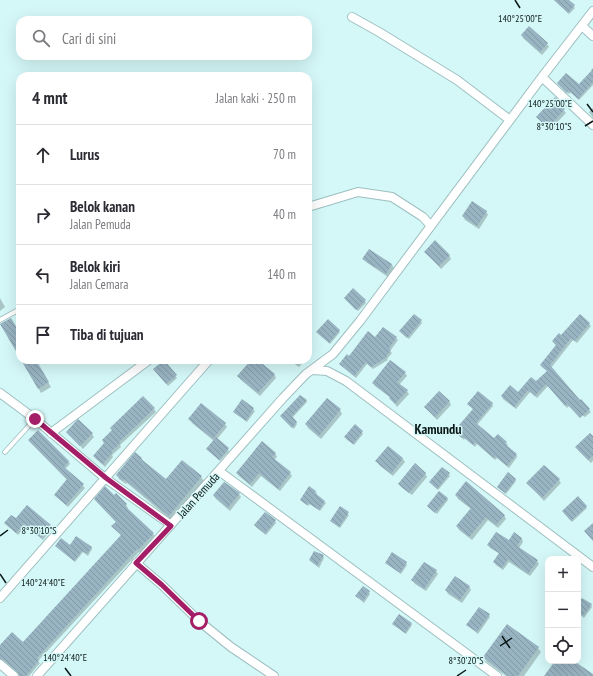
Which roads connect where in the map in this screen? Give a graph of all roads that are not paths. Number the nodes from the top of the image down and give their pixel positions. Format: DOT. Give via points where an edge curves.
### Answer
graph roads {
  1 [pos="593,11"];
  2 [pos="352,17"];
  3 [pos="582,26"];
  4 [pos="593,36"];
  5 [pos="542,77"];
  6 [pos="510,120"];
  7 [pos="593,125"];
  8 [pos="312,206"];
  9 [pos="432,226"];
  10 [pos="16,311"];
  11 [pos="0,320"];
  12 [pos="144,364"];
  13 [pos="206,364"];
  14 [pos="313,370"];
  15 [pos="0,393"];
  16 [pos="35,419"];
  17 [pos="51,433"];
  18 [pos="5,452"];
  19 [pos="220,471"];
  20 [pos="106,478"];
  21 [pos="171,526"];
  22 [pos="136,563"];
  23 [pos="593,567"];
  24 [pos="0,598"];
  25 [pos="0,664"];
  26 [pos="14,676"];
  27 [pos="37,676"];
  28 [pos="274,676"];
  29 [pos="497,676"];
  1 -- 3 [label="street, Jalan Pemuda"];
  2 -- 6 [label="street" via="457,80"];
  3 -- 4 [label="street"];
  3 -- 5 [label="street, Jalan Pemuda"];
  5 -- 6 [label="street, Jalan Pemuda"];
  5 -- 7 [label="street"];
  6 -- 9 [label="street, Jalan Pemuda"];
  8 -- 9 [label="street" via="358,192 392,197 423,217"];
  9 -- 14 [label="street, Jalan Pemuda" via="338,349"];
  10 -- 11 [label="lane"];
  12 -- 17 [label="street"];
  13 -- 20 [label="street"];
  14 -- 19 [label="street, Jalan Pemuda" via="283,398"];
  14 -- 23 [label="street" via="327,371 346,381"];
  15 -- 16 [label="street"];
  16 -- 17 [label="street"];
  16 -- 18 [label="lane"];
  17 -- 20 [label="street"];
  19 -- 21 [label="street, Jalan Pemuda"];
  19 -- 29 [label="street"];
  20 -- 21 [label="street"];
  20 -- 24 [label="street"];
  21 -- 22 [label="street, Jalan Pemuda"];
  22 -- 27 [label="street, Jalan Pemuda"];
  22 -- 28 [label="street" via="215,634"];
  25 -- 26 [label="street"];
}
